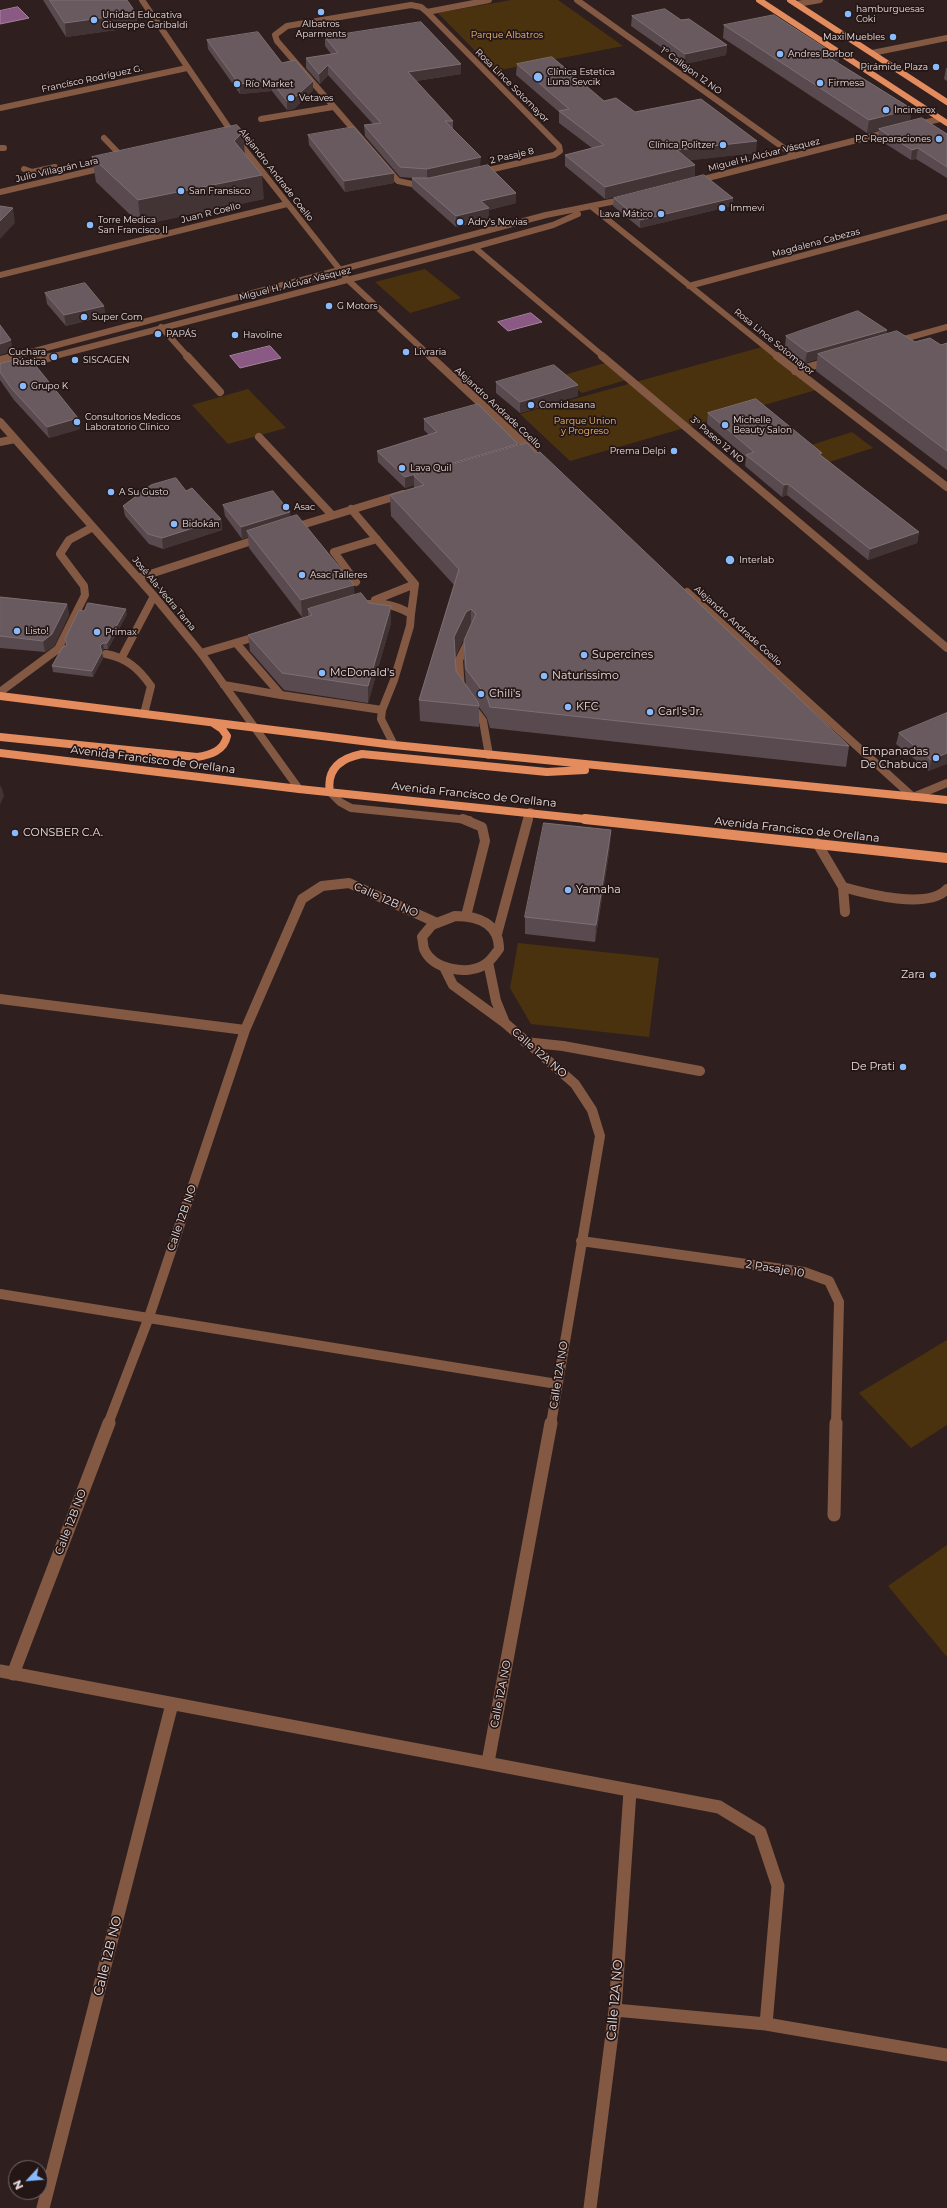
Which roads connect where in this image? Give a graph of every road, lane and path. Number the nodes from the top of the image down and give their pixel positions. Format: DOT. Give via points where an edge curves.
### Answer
graph roads {
  1 [pos="142,0"];
  2 [pos="460,0"];
  3 [pos="489,0"];
  4 [pos="578,0"];
  5 [pos="760,0"];
  6 [pos="790,0"];
  7 [pos="820,0"];
  8 [pos="466,4"];
  9 [pos="797,4"];
  10 [pos="427,12"];
  11 [pos="947,38"];
  12 [pos="872,53"];
  13 [pos="187,68"];
  14 [pos="947,102"];
  15 [pos="333,107"];
  16 [pos="0,108"];
  17 [pos="260,119"];
  18 [pos="940,119"];
  19 [pos="947,123"];
  20 [pos="910,127"];
  21 [pos="902,129"];
  22 [pos="235,137"];
  23 [pos="104,138"];
  24 [pos="228,139"];
  25 [pos="554,156"];
  26 [pos="795,156"];
  27 [pos="135,160"];
  28 [pos="128,162"];
  29 [pos="120,164"];
  30 [pos="113,166"];
  31 [pos="55,167"];
  32 [pos="24,170"];
  33 [pos="690,183"];
  34 [pos="0,192"];
  35 [pos="630,198"];
  36 [pos="287,204"];
  37 [pos="592,207"];
  38 [pos="947,217"];
  39 [pos="474,247"];
  40 [pos="339,269"];
  41 [pos="0,275"];
  42 [pos="348,280"];
  43 [pos="689,286"];
  44 [pos="161,327"];
  45 [pos="947,327"];
  46 [pos="886,344"];
  47 [pos="841,358"];
  48 [pos="0,360"];
  49 [pos="0,370"];
  50 [pos="795,371"];
  51 [pos="220,392"];
  52 [pos="0,422"];
  53 [pos="259,437"];
  54 [pos="16,439"];
  55 [pos="0,442"];
  56 [pos="533,457"];
  57 [pos="947,487"];
  58 [pos="408,492"];
  59 [pos="351,509"];
  60 [pos="332,515"];
  61 [pos="94,527"];
  62 [pos="287,529"];
  63 [pos="272,534"];
  64 [pos="377,539"];
  65 [pos="138,578"];
  66 [pos="356,582"];
  67 [pos="415,584"];
  68 [pos="682,588"];
  69 [pos="154,596"];
  70 [pos="370,602"];
  71 [pos="348,609"];
  72 [pos="411,614"];
  73 [pos="274,632"];
  74 [pos="471,635"];
  75 [pos="236,643"];
  76 [pos="947,648"];
  77 [pos="201,653"];
  78 [pos="106,654"];
  79 [pos="122,657"];
  80 [pos="224,685"];
  81 [pos="0,692"];
  82 [pos="280,695"];
  83 [pos="0,696"];
  84 [pos="382,710"];
  85 [pos="144,714"];
  86 [pos="206,721"];
  87 [pos="254,726"];
  88 [pos="0,737"];
  89 [pos="394,745"];
  90 [pos="0,752"];
  91 [pos="488,755"];
  92 [pos="617,769"];
  93 [pos="947,783"];
  94 [pos="299,789"];
  95 [pos="330,792"];
  96 [pos="913,797"];
  97 [pos="947,800"];
  98 [pos="530,812"];
  99 [pos="817,843"];
  100 [pos="947,858"];
  101 [pos="843,887"];
  102 [pos="947,889"];
  103 [pos="845,912"];
  104 [pos="466,916"];
  105 [pos="435,922"];
  106 [pos="498,934"];
  107 [pos="488,962"];
  108 [pos="444,967"];
  109 [pos="0,999"];
  110 [pos="505,1023"];
  111 [pos="245,1030"];
  112 [pos="524,1042"];
  113 [pos="700,1071"];
  114 [pos="581,1241"];
  115 [pos="0,1294"];
  116 [pos="149,1316"];
  117 [pos="557,1384"];
  118 [pos="834,1514"];
  119 [pos="0,1671"];
  120 [pos="13,1674"];
  121 [pos="172,1704"];
  122 [pos="488,1762"];
  123 [pos="630,1791"];
  124 [pos="615,2010"];
  125 [pos="766,2024"];
  126 [pos="947,2055"];
  127 [pos="43,2208"];
  128 [pos="590,2208"];
  1 -- 13 [label="street, Alejandro Andrade Coello"];
  2 -- 8 [label="street"];
  3 -- 8 [label="street"];
  4 -- 26 [label="street, 1º Callejon 12 NO"];
  5 -- 18 [label="main road"];
  6 -- 9 [label="main road"];
  7 -- 9 [label="street"];
  8 -- 10 [label="street"];
  9 -- 12 [label="main road"];
  10 -- 15 [label="street, 2 Pasaje 8" via="421,7 400,6 287,26 276,35 277,41"];
  10 -- 25 [label="street, Rosa Lince Sotomayor" via="559,146 560,151"];
  11 -- 12 [label="street"];
  12 -- 14 [label="main road"];
  13 -- 16 [label="street, Francísco Rodríguez G."];
  13 -- 22 [label="street, Alejandro Andrade Coello"];
  15 -- 17 [label="street"];
  15 -- 25 [label="street, 2 Pasaje 8" via="398,181 428,184"];
  18 -- 19 [label="main road"];
  18 -- 20 [label="street"];
  21 -- 26 [label="street, Miguel H. Alcívar Vásquez"];
  22 -- 24 [label="street"];
  22 -- 36 [label="street, Alejandro Andrade Coello"];
  23 -- 28 [label="street"];
  26 -- 33 [label="street, Miguel H. Alcívar Vásquez"];
  27 -- 28 [label="street"];
  28 -- 29 [label="street"];
  30 -- 34 [label="street, Julio Villagrán Lara"];
  31 -- 32 [label="street" via="32,172"];
  35 -- 37 [label="street, Miguel H. Alcívar Vásquez"];
  36 -- 40 [label="street, Alejandro Andrade Coello"];
  36 -- 41 [label="street, Juan R Coello"];
  37 -- 39 [label="street, Miguel H. Alcívar Vásquez" via="553,225"];
  37 -- 40 [label="street, Miguel H. Alcívar Vásquez" via="546,216"];
  37 -- 43 [label="street, Rosa Lince Sotomayor"];
  38 -- 43 [label="street, Magdalena Cabezas"];
  39 -- 42 [label="street, Miguel H. Alcívar Vásquez"];
  39 -- 76 [label="street, 3º Paseo 12 NO"];
  40 -- 42 [label="street, Alejandro Andrade Coello"];
  40 -- 48 [label="street, Miguel H. Alcívar Vásquez"];
  42 -- 44 [label="street, Miguel H. Alcívar Vásquez"];
  42 -- 56 [label="street, Alejandro Andrade Coello"];
  43 -- 50 [label="street, Rosa Lince Sotomayor"];
  44 -- 49 [label="street, Miguel H. Alcívar Vásquez"];
  44 -- 51 [label="street"];
  45 -- 46 [label="street"];
  47 -- 50 [label="street"];
  50 -- 57 [label="street, Rosa Lince Sotomayor"];
  52 -- 54 [label="street, José Ala-Vedra Tama"];
  53 -- 60 [label="street"];
  54 -- 55 [label="street"];
  54 -- 61 [label="street, José Ala-Vedra Tama"];
  58 -- 59 [label="street"];
  59 -- 60 [label="street"];
  59 -- 64 [label="street"];
  60 -- 62 [label="street"];
  61 -- 65 [label="street, José Ala-Vedra Tama"];
  61 -- 81 [label="street" via="71,538 62,546 60,554 84,586 85,595 62,649"];
  63 -- 65 [label="street"];
  64 -- 66 [label="street" via="334,552"];
  64 -- 67 [label="street"];
  65 -- 69 [label="street, José Ala-Vedra Tama"];
  67 -- 70 [label="street"];
  67 -- 72 [label="street"];
  68 -- 96 [label="street, Alejandro Andrade Coello"];
  69 -- 77 [label="street, José Ala-Vedra Tama"];
  69 -- 79 [label="street"];
  70 -- 71 [label="street"];
  70 -- 72 [label="street" via="383,602"];
  72 -- 84 [label="street" via="400,660"];
  73 -- 75 [label="street"];
  74 -- 91 [label="street" via="458,660 462,692 483,721"];
  75 -- 77 [label="street"];
  75 -- 82 [label="street"];
  77 -- 80 [label="street, José Ala-Vedra Tama"];
  78 -- 79 [label="street"];
  79 -- 85 [label="street" via="141,671 151,686"];
  80 -- 82 [label="street"];
  80 -- 87 [label="street, José Ala-Vedra Tama"];
  82 -- 84 [label="street"];
  83 -- 85 [label="main road"];
  84 -- 89 [label="street" via="381,719"];
  85 -- 86 [label="main road"];
  86 -- 87 [label="main road"];
  86 -- 88 [label="main road" via="222,729 227,739 219,750 197,757"];
  87 -- 89 [label="main road"];
  87 -- 94 [label="street, José Ala-Vedra Tama"];
  89 -- 91 [label="main road"];
  90 -- 94 [label="main road, Avenida Francisco de Orellana"];
  91 -- 92 [label="main road"];
  92 -- 95 [label="main road" via="547,772 362,754 345,758 335,766 328,777"];
  92 -- 96 [label="main road"];
  93 -- 96 [label="street"];
  94 -- 95 [label="main road, Avenida Francisco de Orellana"];
  95 -- 98 [label="main road, Avenida Francisco de Orellana"];
  95 -- 104 [label="street" via="351,808 468,820 482,826 485,841"];
  96 -- 97 [label="main road"];
  98 -- 99 [label="main road, Avenida Francisco de Orellana"];
  98 -- 106 [label="street"];
  99 -- 100 [label="main road, Avenida Francisco de Orellana"];
  99 -- 101 [label="street"];
  101 -- 102 [label="street" via="855,891 924,899 936,897"];
  101 -- 103 [label="street"];
  104 -- 105 [label="street" via="444,918"];
  104 -- 106 [label="street" via="485,922"];
  105 -- 108 [label="street" via="423,936 422,944 428,958"];
  105 -- 111 [label="street, Calle 12B NO" via="349,883 322,886 302,899"];
  106 -- 107 [label="street" via="499,949"];
  107 -- 108 [label="street" via="462,970"];
  107 -- 110 [label="street, Calle 12A NO" via="496,1001"];
  108 -- 110 [label="street, Calle 12A NO" via="453,984"];
  109 -- 111 [label="street"];
  110 -- 112 [label="street, Calle 12A NO"];
  111 -- 116 [label="street, Calle 12B NO"];
  112 -- 113 [label="street" via="562,1046"];
  112 -- 114 [label="street, Calle 12A NO" via="575,1084 592,1110 600,1136"];
  114 -- 117 [label="street, Calle 12A NO"];
  114 -- 118 [label="street, 2 Pasaje 10" via="804,1272 829,1281 839,1302"];
  115 -- 116 [label="street"];
  116 -- 117 [label="street"];
  116 -- 120 [label="street, Calle 12B NO"];
  117 -- 122 [label="street, Calle 12A NO"];
  119 -- 120 [label="street"];
  120 -- 121 [label="street"];
  121 -- 122 [label="street"];
  121 -- 127 [label="street, Calle 12B NO"];
  122 -- 123 [label="street"];
  123 -- 124 [label="street, Calle 12A NO"];
  123 -- 125 [label="street" via="719,1807 760,1832 778,1886"];
  124 -- 125 [label="street"];
  124 -- 128 [label="street, Calle 12A NO"];
  125 -- 126 [label="street"];
}
